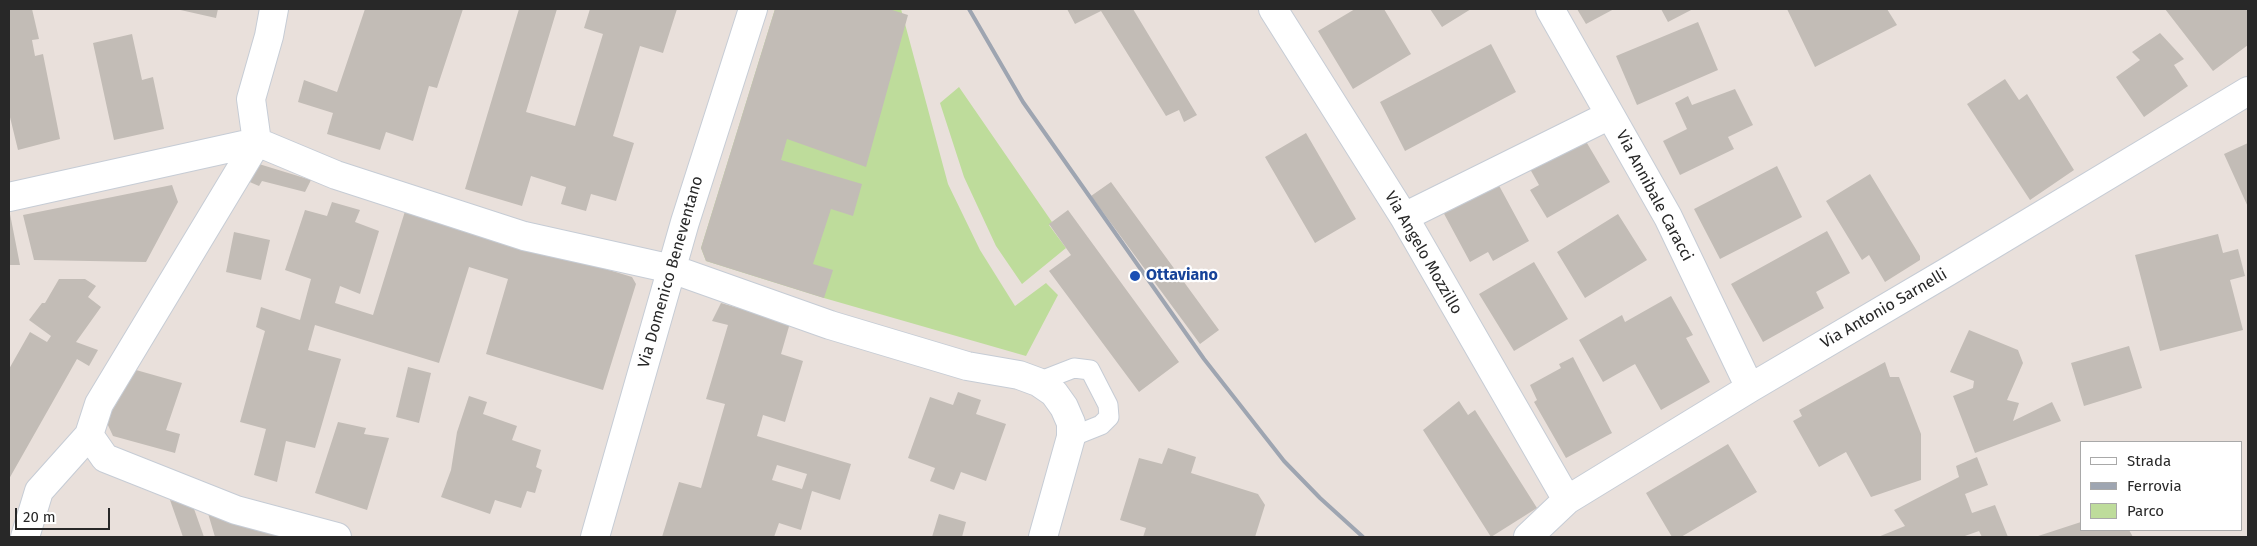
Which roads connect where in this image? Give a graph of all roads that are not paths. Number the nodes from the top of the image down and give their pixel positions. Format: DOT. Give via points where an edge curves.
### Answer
graph roads {
  1 [pos="274,9"];
  2 [pos="753,9"];
  3 [pos="1273,9"];
  4 [pos="1550,9"];
  5 [pos="2248,91"];
  6 [pos="1610,115"];
  7 [pos="257,142"];
  8 [pos="9,197"];
  9 [pos="1404,218"];
  10 [pos="672,269"];
  11 [pos="1038,382"];
  12 [pos="1750,388"];
  13 [pos="89,435"];
  14 [pos="1071,438"];
  15 [pos="1567,500"];
  16 [pos="24,537"];
  17 [pos="337,537"];
  18 [pos="595,537"];
  19 [pos="1043,537"];
  20 [pos="1528,537"];
  1 -- 7 [label="street" via="251,98"];
  2 -- 10 [label="street, Via Domenico Beneventano"];
  3 -- 9 [label="street, Via Angelo Mozzillo"];
  4 -- 6 [label="street, Via Annibale Caracci"];
  5 -- 12 [label="street, Via Antonio Sarnelli"];
  6 -- 9 [label="street"];
  6 -- 12 [label="street, Via Annibale Caracci" via="1668,218"];
  7 -- 8 [label="street"];
  7 -- 10 [label="street" via="336,175 524,236"];
  7 -- 13 [label="street" via="99,404"];
  9 -- 15 [label="street, Via Angelo Mozzillo"];
  10 -- 11 [label="street" via="830,325 967,366 1019,375"];
  10 -- 18 [label="street, Via Domenico Beneventano"];
  11 -- 14 [label="street" via="1054,393 1064,407 1071,423"];
  11 -- 14 [label="lane" via="1074,368 1090,370 1108,405 1109,417 1102,425"];
  12 -- 15 [label="street, Via Antonio Sarnelli"];
  13 -- 16 [label="street" via="39,491"];
  13 -- 17 [label="street" via="105,458 236,510"];
  14 -- 19 [label="street"];
  15 -- 20 [label="street, Via Antonio Sarnelli"];
}
